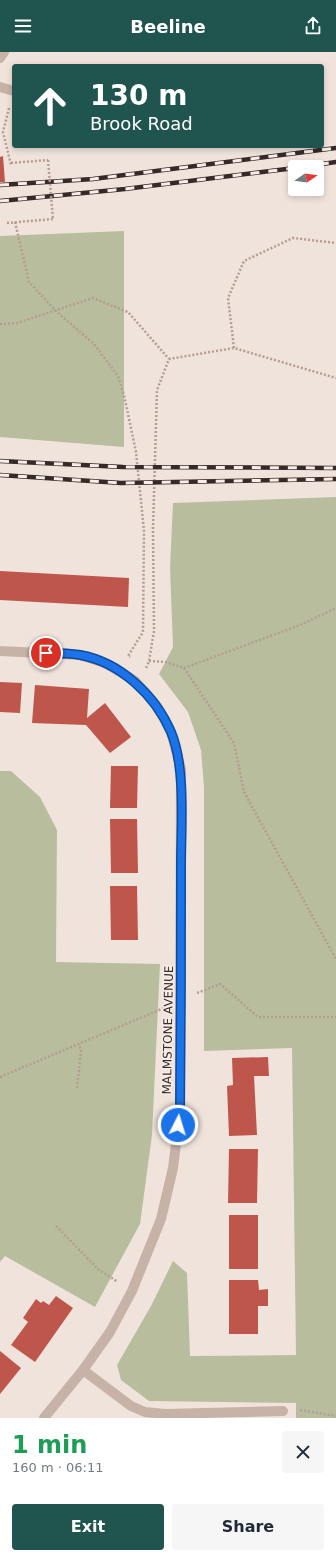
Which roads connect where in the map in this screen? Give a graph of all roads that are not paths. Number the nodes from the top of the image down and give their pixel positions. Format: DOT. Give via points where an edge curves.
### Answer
graph roads {
  1 [pos="0,87"];
  2 [pos="12,90"];
  3 [pos="0,651"];
  4 [pos="83,1370"];
  5 [pos="283,1411"];
  6 [pos="266,1415"];
  7 [pos="44,1418"];
  1 -- 2 [label="street"];
  3 -- 4 [label="street, MALMSTONE AVENUE" via="80,655 105,663 135,681 157,706 171,732 181,769 180,1111 172,1168 161,1219 132,1291 110,1332"];
  4 -- 6 [label="street" via="131,1406 145,1412"];
  4 -- 7 [label="street, MALMSTONE AVENUE"];
  5 -- 6 [label="street"];
}
